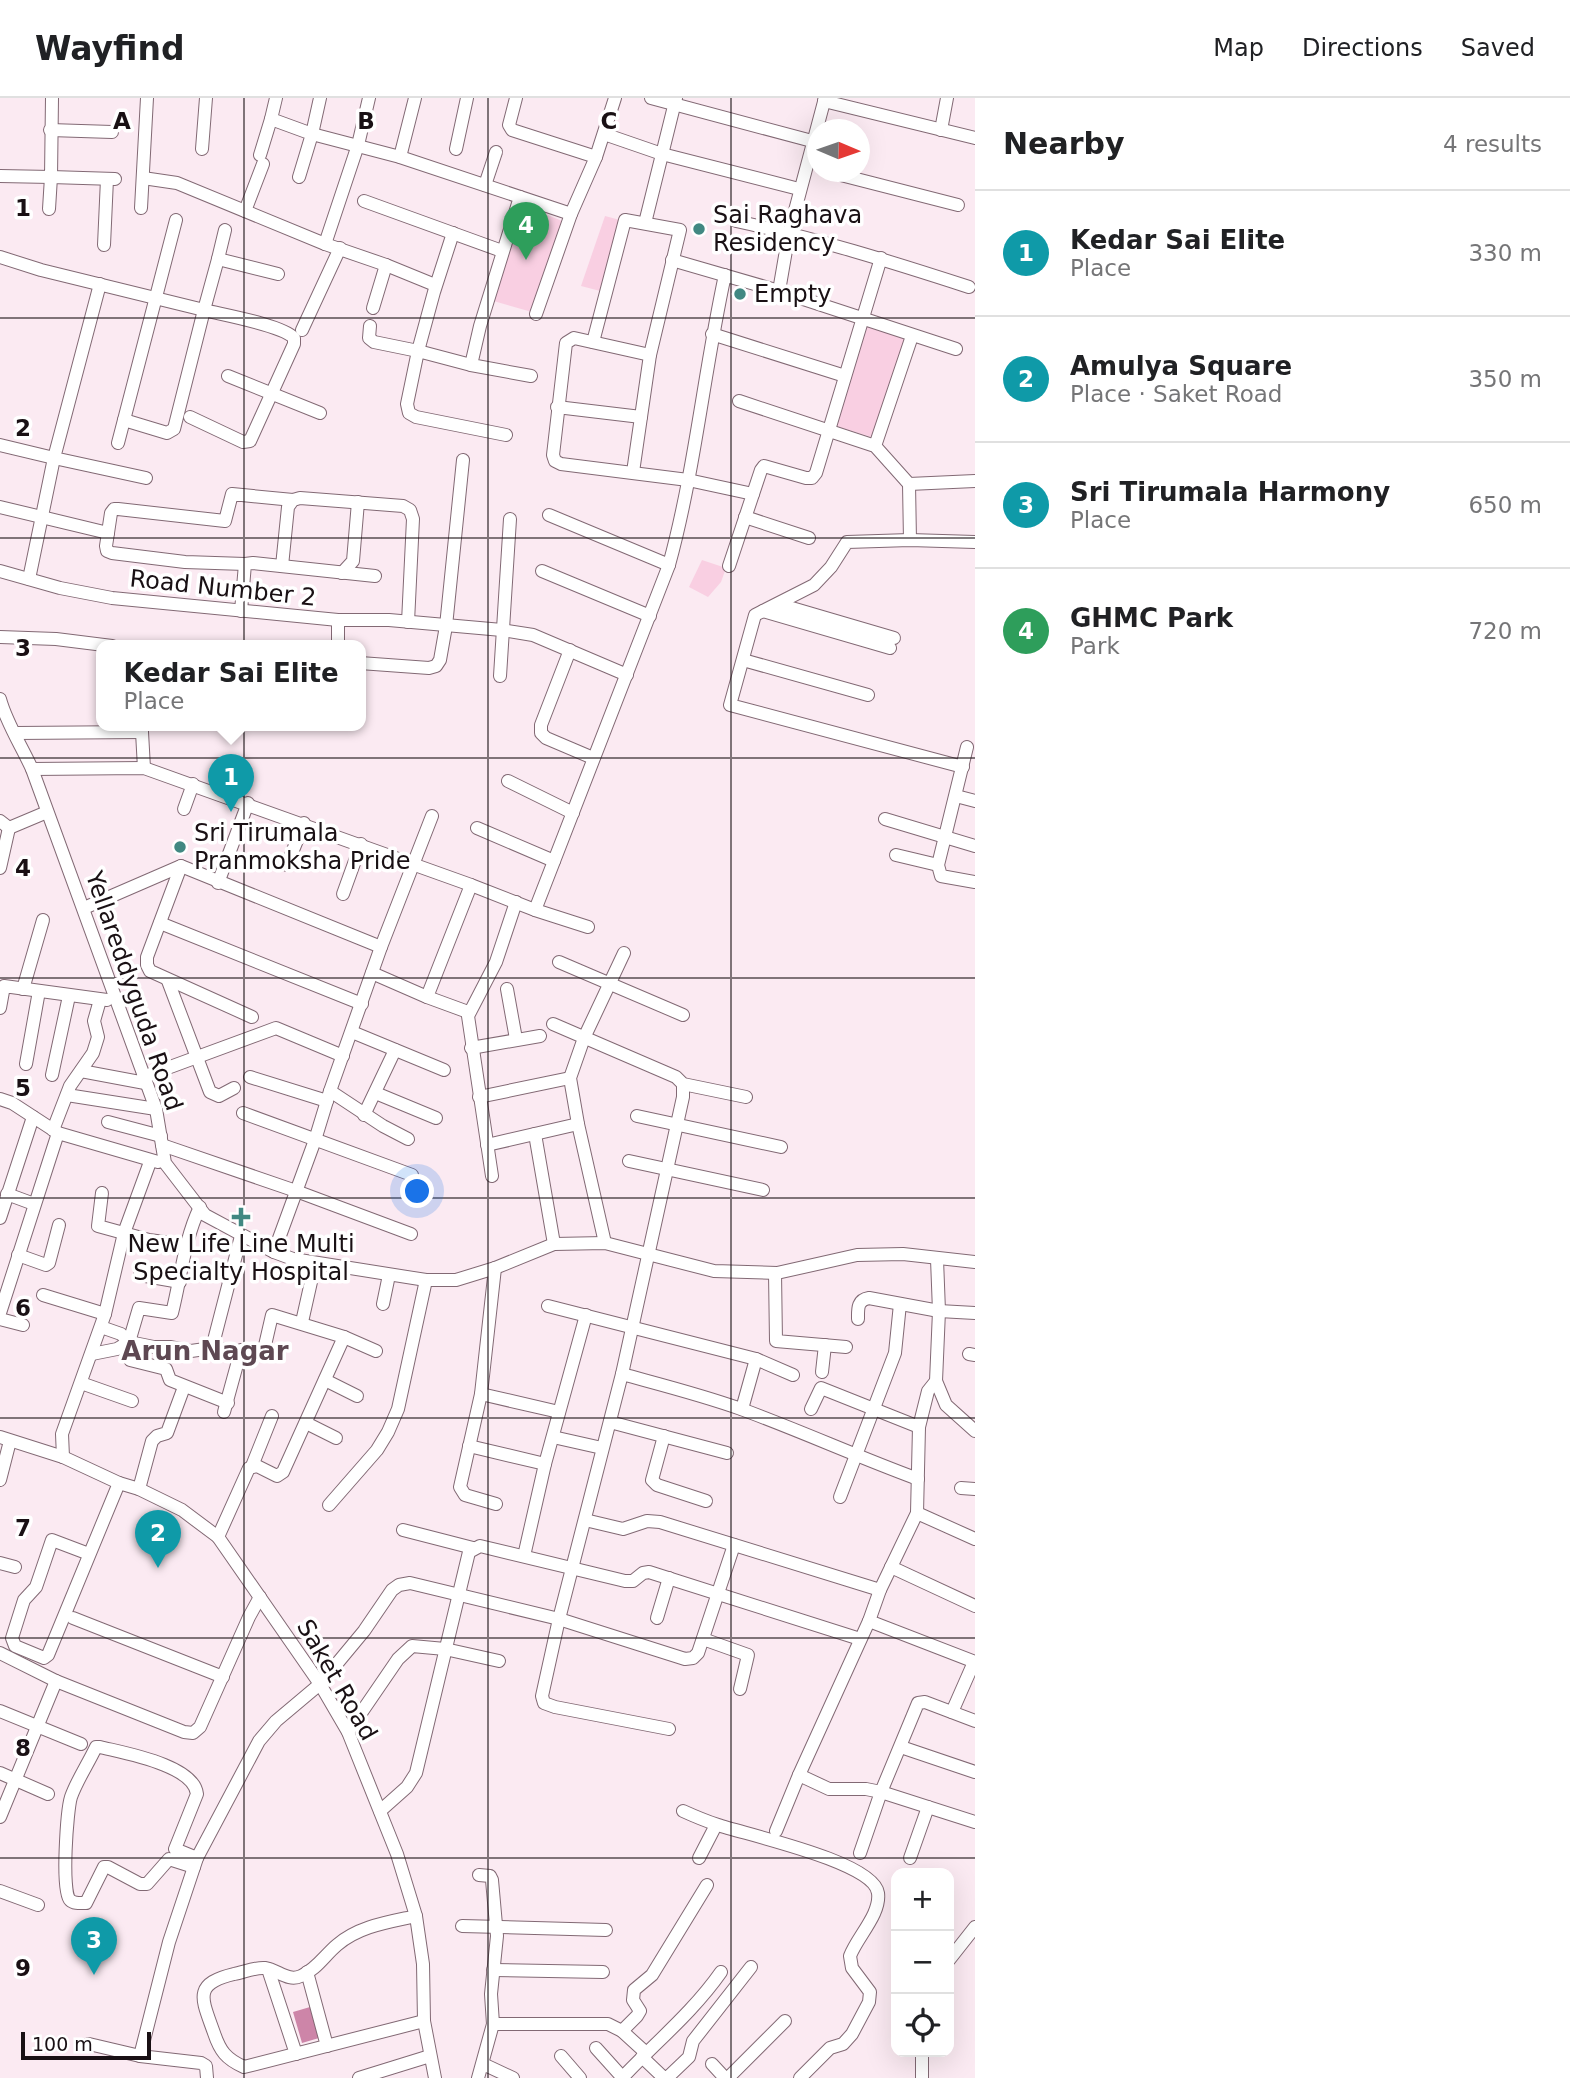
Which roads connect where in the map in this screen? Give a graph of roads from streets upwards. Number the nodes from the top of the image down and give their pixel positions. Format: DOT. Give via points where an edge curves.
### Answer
graph roads {
  1 [pos="52,98"];
  2 [pos="147,98"];
  3 [pos="206,98"];
  4 [pos="276,98"];
  5 [pos="320,98"];
  6 [pos="369,98"];
  7 [pos="415,98"];
  8 [pos="467,98"];
  9 [pos="516,98"];
  10 [pos="615,98"];
  11 [pos="651,98"];
  12 [pos="947,98"];
  13 [pos="675,100"];
  14 [pos="825,100"];
  15 [pos="819,119"];
  16 [pos="271,120"];
  17 [pos="50,130"];
  18 [pos="941,130"];
  19 [pos="112,132"];
  20 [pos="312,134"];
  21 [pos="604,134"];
  22 [pos="975,138"];
  23 [pos="807,140"];
  24 [pos="358,145"];
  25 [pos="202,149"];
  26 [pos="456,149"];
  27 [pos="496,152"];
  28 [pos="662,154"];
  29 [pos="400,157"];
  30 [pos="596,157"];
  31 [pos="807,175"];
  32 [pos="0,176"];
  33 [pos="51,177"];
  34 [pos="143,177"];
  35 [pos="299,177"];
  36 [pos="868,182"];
  37 [pos="485,185"];
  38 [pos="799,189"];
  39 [pos="520,197"];
  40 [pos="364,201"];
  41 [pos="958,205"];
  42 [pos="141,208"];
  43 [pos="49,209"];
  44 [pos="245,211"];
  45 [pos="571,214"];
  46 [pos="176,220"];
  47 [pos="736,221"];
  48 [pos="645,223"];
  49 [pos="225,230"];
  50 [pos="453,233"];
  51 [pos="789,233"];
  52 [pos="325,244"];
  53 [pos="104,245"];
  54 [pos="340,248"];
  55 [pos="502,251"];
  56 [pos="0,257"];
  57 [pos="881,258"];
  58 [pos="218,259"];
  59 [pos="672,260"];
  60 [pos="386,265"];
  61 [pos="278,274"];
  62 [pos="725,275"];
  63 [pos="100,284"];
  64 [pos="435,285"];
  65 [pos="969,287"];
  66 [pos="779,291"];
  67 [pos="155,296"];
  68 [pos="373,308"];
  69 [pos="204,310"];
  70 [pos="536,314"];
  71 [pos="863,320"];
  72 [pos="370,326"];
  73 [pos="302,330"];
  74 [pos="712,334"];
  75 [pos="912,335"];
  76 [pos="593,342"];
  77 [pos="956,349"];
  78 [pos="418,351"];
  79 [pos="650,355"];
  80 [pos="471,365"];
  81 [pos="228,376"];
  82 [pos="531,376"];
  83 [pos="845,376"];
  84 [pos="271,393"];
  85 [pos="739,401"];
  86 [pos="558,407"];
  87 [pos="320,413"];
  88 [pos="190,417"];
  89 [pos="641,417"];
  90 [pos="124,419"];
  91 [pos="828,429"];
  92 [pos="506,435"];
  93 [pos="118,443"];
  94 [pos="0,445"];
  95 [pos="878,449"];
  96 [pos="54,458"];
  97 [pos="463,460"];
  98 [pos="632,472"];
  99 [pos="146,478"];
  100 [pos="688,480"];
  101 [pos="975,481"];
  102 [pos="909,484"];
  103 [pos="752,494"];
  104 [pos="293,500"];
  105 [pos="358,502"];
  106 [pos="0,507"];
  107 [pos="549,515"];
  108 [pos="42,517"];
  109 [pos="745,517"];
  110 [pos="510,519"];
  111 [pos="108,533"];
  112 [pos="808,538"];
  113 [pos="910,540"];
  114 [pos="975,542"];
  115 [pos="245,564"];
  116 [pos="669,565"];
  117 [pos="282,566"];
  118 [pos="729,566"];
  119 [pos="0,571"];
  120 [pos="542,572"];
  121 [pos="342,573"];
  122 [pos="375,576"];
  123 [pos="29,579"];
  124 [pos="778,604"];
  125 [pos="240,611"];
  126 [pos="763,611"];
  127 [pos="650,616"];
  128 [pos="338,620"];
  129 [pos="408,622"];
  130 [pos="446,626"];
  131 [pos="502,630"];
  132 [pos="864,635"];
  133 [pos="0,637"];
  134 [pos="338,640"];
  135 [pos="892,643"];
  136 [pos="96,644"];
  137 [pos="570,650"];
  138 [pos="743,660"];
  139 [pos="366,663"];
  140 [pos="627,675"];
  141 [pos="500,676"];
  142 [pos="869,695"];
  143 [pos="0,699"];
  144 [pos="2,714"];
  145 [pos="96,730"];
  146 [pos="142,731"];
  147 [pos="16,733"];
  148 [pos="968,747"];
  149 [pos="593,758"];
  150 [pos="144,768"];
  151 [pos="963,768"];
  152 [pos="32,769"];
  153 [pos="508,781"];
  154 [pos="193,784"];
  155 [pos="956,796"];
  156 [pos="975,801"];
  157 [pos="248,803"];
  158 [pos="184,809"];
  159 [pos="47,812"];
  160 [pos="573,813"];
  161 [pos="432,816"];
  162 [pos="886,819"];
  163 [pos="303,823"];
  164 [pos="4,824"];
  165 [pos="477,828"];
  166 [pos="946,838"];
  167 [pos="361,844"];
  168 [pos="975,846"];
  169 [pos="896,855"];
  170 [pos="554,861"];
  171 [pos="413,863"];
  172 [pos="938,864"];
  173 [pos="287,865"];
  174 [pos="181,866"];
  175 [pos="0,868"];
  176 [pos="975,882"];
  177 [pos="218,883"];
  178 [pos="471,884"];
  179 [pos="343,894"];
  180 [pos="516,902"];
  181 [pos="83,908"];
  182 [pos="535,910"];
  183 [pos="43,920"];
  184 [pos="160,923"];
  185 [pos="587,927"];
  186 [pos="381,947"];
  187 [pos="624,953"];
  188 [pos="559,962"];
  189 [pos="372,974"];
  190 [pos="169,981"];
  191 [pos="2,985"];
  192 [pos="610,985"];
  193 [pos="23,989"];
  194 [pos="507,989"];
  195 [pos="39,991"];
  196 [pos="69,996"];
  197 [pos="427,997"];
  198 [pos="100,1000"];
  199 [pos="118,1001"];
  200 [pos="362,1004"];
  201 [pos="0,1008"];
  202 [pos="683,1015"];
  203 [pos="468,1016"];
  204 [pos="252,1017"];
  205 [pos="553,1024"];
  206 [pos="352,1032"];
  207 [pos="540,1036"];
  208 [pos="584,1038"];
  209 [pos="516,1039"];
  210 [pos="471,1048"];
  211 [pos="395,1050"];
  212 [pos="343,1056"];
  213 [pos="197,1058"];
  214 [pos="26,1064"];
  215 [pos="444,1070"];
  216 [pos="81,1071"];
  217 [pos="52,1075"];
  218 [pos="250,1077"];
  219 [pos="570,1078"];
  220 [pos="144,1080"];
  221 [pos="683,1084"];
  222 [pos="234,1088"];
  223 [pos="67,1095"];
  224 [pos="374,1095"];
  225 [pos="329,1096"];
  226 [pos="479,1097"];
  227 [pos="746,1097"];
  228 [pos="0,1099"];
  229 [pos="156,1109"];
  230 [pos="243,1113"];
  231 [pos="364,1115"];
  232 [pos="637,1116"];
  233 [pos="33,1117"];
  234 [pos="436,1118"];
  235 [pos="108,1122"];
  236 [pos="578,1125"];
  237 [pos="676,1125"];
  238 [pos="56,1131"];
  239 [pos="535,1134"];
  240 [pos="408,1139"];
  241 [pos="315,1140"];
  242 [pos="162,1141"];
  243 [pos="487,1144"];
  244 [pos="781,1147"];
  245 [pos="629,1161"];
  246 [pos="149,1162"];
  247 [pos="165,1163"];
  248 [pos="666,1170"];
  249 [pos="412,1175"];
  250 [pos="492,1176"];
  251 [pos="763,1190"];
  252 [pos="296,1191"];
  253 [pos="102,1193"];
  254 [pos="7,1194"];
  255 [pos="34,1204"];
  256 [pos="200,1207"];
  257 [pos="0,1218"];
  258 [pos="59,1225"];
  259 [pos="124,1233"];
  260 [pos="411,1234"];
  261 [pos="241,1236"];
  262 [pos="605,1243"];
  263 [pos="554,1244"];
  264 [pos="186,1245"];
  265 [pos="274,1252"];
  266 [pos="18,1255"];
  267 [pos="647,1255"];
  268 [pos="937,1259"];
  269 [pos="975,1262"];
  270 [pos="314,1264"];
  271 [pos="491,1270"];
  272 [pos="779,1273"];
  273 [pos="140,1275"];
  274 [pos="389,1275"];
  275 [pos="426,1280"];
  276 [pos="180,1282"];
  277 [pos="43,1295"];
  278 [pos="383,1304"];
  279 [pos="900,1304"];
  280 [pos="548,1306"];
  281 [pos="939,1311"];
  282 [pos="975,1313"];
  283 [pos="586,1315"];
  284 [pos="0,1316"];
  285 [pos="858,1319"];
  286 [pos="103,1321"];
  287 [pos="302,1322"];
  288 [pos="23,1325"];
  289 [pos="632,1327"];
  290 [pos="344,1337"];
  291 [pos="129,1342"];
  292 [pos="824,1345"];
  293 [pos="846,1347"];
  294 [pos="212,1348"];
  295 [pos="241,1350"];
  296 [pos="376,1352"];
  297 [pos="92,1354"];
  298 [pos="757,1359"];
  299 [pos="130,1360"];
  300 [pos="822,1372"];
  301 [pos="621,1374"];
  302 [pos="793,1375"];
  303 [pos="324,1380"];
  304 [pos="936,1381"];
  305 [pos="81,1383"];
  306 [pos="184,1387"];
  307 [pos="481,1394"];
  308 [pos="357,1396"];
  309 [pos="132,1401"];
  310 [pos="874,1407"];
  311 [pos="742,1409"];
  312 [pos="811,1409"];
  313 [pos="559,1412"];
  314 [pos="272,1416"];
  315 [pos="610,1422"];
  316 [pos="306,1423"];
  317 [pos="919,1427"];
  318 [pos="975,1431"];
  319 [pos="62,1434"];
  320 [pos="664,1436"];
  321 [pos="553,1437"];
  322 [pos="336,1438"];
  323 [pos="5,1439"];
  324 [pos="469,1446"];
  325 [pos="602,1448"];
  326 [pos="727,1453"];
  327 [pos="54,1455"];
  328 [pos="856,1456"];
  329 [pos="545,1464"];
  330 [pos="251,1466"];
  331 [pos="918,1479"];
  332 [pos="0,1480"];
  333 [pos="119,1483"];
  334 [pos="961,1488"];
  335 [pos="139,1489"];
  336 [pos="975,1489"];
  337 [pos="840,1497"];
  338 [pos="706,1501"];
  339 [pos="496,1504"];
  340 [pos="329,1505"];
  341 [pos="917,1513"];
  342 [pos="585,1520"];
  343 [pos="403,1530"];
  344 [pos="218,1536"];
  345 [pos="975,1539"];
  346 [pos="734,1545"];
  347 [pos="473,1548"];
  348 [pos="89,1554"];
  349 [pos="524,1556"];
  350 [pos="0,1563"];
  351 [pos="15,1567"];
  352 [pos="891,1567"];
  353 [pos="573,1568"];
  354 [pos="670,1578"];
  355 [pos="880,1590"];
  356 [pos="717,1592"];
  357 [pos="457,1594"];
  358 [pos="260,1597"];
  359 [pos="975,1606"];
  360 [pos="73,1618"];
  361 [pos="657,1618"];
  362 [pos="559,1619"];
  363 [pos="869,1621"];
  364 [pos="703,1639"];
  365 [pos="860,1639"];
  366 [pos="975,1646"];
  367 [pos="445,1649"];
  368 [pos="0,1653"];
  369 [pos="499,1661"];
  370 [pos="972,1662"];
  371 [pos="223,1677"];
  372 [pos="56,1681"];
  373 [pos="320,1684"];
  374 [pos="740,1689"];
  375 [pos="0,1711"];
  376 [pos="952,1712"];
  377 [pos="975,1721"];
  378 [pos="38,1727"];
  379 [pos="669,1730"];
  380 [pos="348,1732"];
  381 [pos="81,1744"];
  382 [pos="901,1748"];
  383 [pos="975,1772"];
  384 [pos="0,1773"];
  385 [pos="799,1774"];
  386 [pos="16,1780"];
  387 [pos="881,1792"];
  388 [pos="48,1794"];
  389 [pos="928,1807"];
  390 [pos="380,1811"];
  391 [pos="683,1811"];
  392 [pos="0,1817"];
  393 [pos="975,1822"];
  394 [pos="716,1825"];
  395 [pos="776,1831"];
  396 [pos="860,1853"];
  397 [pos="172,1854"];
  398 [pos="699,1858"];
  399 [pos="910,1858"];
  400 [pos="196,1862"];
  401 [pos="479,1875"];
  402 [pos="707,1885"];
  403 [pos="0,1891"];
  404 [pos="38,1905"];
  405 [pos="416,1916"];
  406 [pos="462,1926"];
  407 [pos="496,1926"];
  408 [pos="975,1927"];
  409 [pos="606,1930"];
  410 [pos="954,1954"];
  411 [pos="751,1968"];
  412 [pos="268,1969"];
  413 [pos="493,1970"];
  414 [pos="307,1972"];
  415 [pos="603,1972"];
  416 [pos="721,1972"];
  417 [pos="424,2021"];
  418 [pos="785,2021"];
  419 [pos="493,2024"];
  420 [pos="622,2031"];
  421 [pos="89,2045"];
  422 [pos="327,2046"];
  423 [pos="596,2048"];
  424 [pos="296,2054"];
  425 [pos="643,2055"];
  426 [pos="140,2056"];
  427 [pos="430,2056"];
  428 [pos="561,2056"];
  429 [pos="922,2057"];
  430 [pos="483,2064"];
  431 [pos="712,2064"];
  432 [pos="364,2077"];
  433 [pos="803,2077"];
  434 [pos="207,2078"];
  435 [pos="435,2078"];
  436 [pos="478,2078"];
  437 [pos="513,2078"];
  438 [pos="580,2078"];
  439 [pos="622,2078"];
  440 [pos="726,2078"];
  441 [pos="922,2078"];
  1 -- 17 [label="street"];
  2 -- 34 [label="street"];
  3 -- 25 [label="street"];
  4 -- 16 [label="street"];
  5 -- 20 [label="street"];
  6 -- 24 [label="street"];
  7 -- 29 [label="street"];
  8 -- 26 [label="street"];
  9 -- 30 [label="street" via="510,128"];
  10 -- 21 [label="street"];
  11 -- 13 [label="street"];
  12 -- 18 [label="street"];
  13 -- 23 [label="street"];
  13 -- 28 [label="street"];
  14 -- 15 [label="street"];
  14 -- 18 [label="street"];
  16 -- 20 [label="street"];
  16 -- 44 [label="street"];
  17 -- 19 [label="street"];
  17 -- 33 [label="street"];
  18 -- 22 [label="street"];
  20 -- 24 [label="street"];
  20 -- 35 [label="street"];
  21 -- 28 [label="street"];
  21 -- 30 [label="street"];
  24 -- 29 [label="street"];
  24 -- 52 [label="street"];
  27 -- 37 [label="street"];
  28 -- 38 [label="street"];
  28 -- 48 [label="street"];
  29 -- 37 [label="street"];
  30 -- 45 [label="street"];
  31 -- 38 [label="street"];
  32 -- 33 [label="street"];
  33 -- 43 [label="street"];
  33 -- 53 [label="street" via="111,179"];
  34 -- 42 [label="street"];
  34 -- 44 [label="street" via="177,183"];
  36 -- 41 [label="street"];
  37 -- 39 [label="street"];
  38 -- 51 [label="street"];
  39 -- 45 [label="street"];
  39 -- 55 [label="street"];
  40 -- 50 [label="street"];
  44 -- 52 [label="street"];
  45 -- 70 [label="street"];
  46 -- 67 [label="street"];
  47 -- 51 [label="street"];
  48 -- 59 [label="street" via="680,230"];
  48 -- 76 [label="street" via="624,222"];
  49 -- 58 [label="street"];
  50 -- 55 [label="street"];
  50 -- 64 [label="street"];
  51 -- 57 [label="street"];
  51 -- 66 [label="street"];
  52 -- 54 [label="street"];
  54 -- 60 [label="street"];
  54 -- 73 [label="street"];
  55 -- 80 [label="street"];
  56 -- 63 [label="street"];
  57 -- 65 [label="street"];
  57 -- 71 [label="street"];
  58 -- 61 [label="street"];
  58 -- 69 [label="street"];
  59 -- 62 [label="street"];
  59 -- 79 [label="street"];
  60 -- 64 [label="street"];
  60 -- 68 [label="street"];
  62 -- 66 [label="street"];
  62 -- 74 [label="street"];
  63 -- 67 [label="street"];
  63 -- 96 [label="street"];
  64 -- 78 [label="street"];
  66 -- 71 [label="street"];
  67 -- 69 [label="street"];
  67 -- 90 [label="street"];
  69 -- 84 [label="street" via="265,325 294,338"];
  69 -- 90 [label="street" via="174,429 167,433"];
  71 -- 75 [label="street"];
  71 -- 83 [label="street"];
  72 -- 78 [label="street" via="369,338 374,342"];
  74 -- 83 [label="street"];
  74 -- 100 [label="street"];
  75 -- 77 [label="street"];
  75 -- 95 [label="street"];
  76 -- 79 [label="street"];
  76 -- 86 [label="street" via="574,338 566,343"];
  78 -- 80 [label="street"];
  78 -- 92 [label="street" via="409,413"];
  79 -- 89 [label="street"];
  80 -- 82 [label="street"];
  81 -- 84 [label="street"];
  83 -- 91 [label="street"];
  84 -- 87 [label="street"];
  84 -- 88 [label="street" via="247,442"];
  85 -- 91 [label="street"];
  86 -- 89 [label="street"];
  86 -- 98 [label="street" via="555,461"];
  89 -- 98 [label="street"];
  90 -- 93 [label="street"];
  91 -- 95 [label="street"];
  91 -- 103 [label="street" via="813,478 764,466"];
  94 -- 96 [label="street"];
  95 -- 102 [label="street"];
  96 -- 99 [label="street"];
  96 -- 108 [label="street"];
  97 -- 130 [label="street"];
  98 -- 100 [label="street"];
  100 -- 103 [label="street"];
  100 -- 116 [label="street"];
  101 -- 102 [label="street"];
  102 -- 113 [label="street"];
  103 -- 109 [label="street"];
  104 -- 105 [label="street"];
  104 -- 111 [label="street" via="232,494 225,521 114,509"];
  104 -- 117 [label="street" via="288,507"];
  105 -- 121 [label="street" via="353,561"];
  105 -- 129 [label="street" via="410,510"];
  106 -- 108 [label="street"];
  107 -- 116 [label="street"];
  108 -- 111 [label="street"];
  108 -- 123 [label="street"];
  109 -- 112 [label="street"];
  109 -- 118 [label="street"];
  110 -- 131 [label="street"];
  111 -- 115 [label="street" via="106,546 112,553"];
  113 -- 114 [label="street"];
  113 -- 124 [label="street" via="847,542 814,584"];
  115 -- 117 [label="street"];
  115 -- 125 [label="street"];
  116 -- 127 [label="street"];
  117 -- 121 [label="street"];
  119 -- 123 [label="street, Road Number 2"];
  120 -- 127 [label="street"];
  121 -- 122 [label="street"];
  123 -- 125 [label="street, Road Number 2" via="112,598"];
  124 -- 126 [label="street"];
  124 -- 132 [label="street"];
  125 -- 128 [label="street, Road Number 2"];
  126 -- 132 [label="street"];
  126 -- 138 [label="street" via="755,615"];
  127 -- 140 [label="street"];
  128 -- 129 [label="street, Road Number 2"];
  128 -- 134 [label="street"];
  129 -- 130 [label="street, Road Number 2"];
  130 -- 131 [label="street, Road Number 2"];
  130 -- 139 [label="street" via="436,666"];
  131 -- 137 [label="street, Road Number 2" via="533,635"];
  131 -- 141 [label="street"];
  132 -- 135 [label="street"];
  133 -- 136 [label="street"];
  137 -- 140 [label="street, Road Number 2"];
  137 -- 149 [label="street" via="541,733"];
  138 -- 142 [label="street"];
  138 -- 151 [label="street" via="730,705"];
  140 -- 149 [label="street"];
  143 -- 144 [label="street, Yellareddyguda Road"];
  144 -- 147 [label="street, Yellareddyguda Road"];
  145 -- 147 [label="street"];
  146 -- 150 [label="street"];
  147 -- 152 [label="street, Yellareddyguda Road"];
  148 -- 151 [label="street"];
  149 -- 160 [label="street"];
  150 -- 152 [label="street"];
  150 -- 154 [label="street"];
  151 -- 155 [label="street"];
  152 -- 159 [label="street, Yellareddyguda Road"];
  153 -- 160 [label="street"];
  154 -- 157 [label="street"];
  154 -- 158 [label="street"];
  155 -- 156 [label="street"];
  155 -- 166 [label="street"];
  157 -- 163 [label="street"];
  157 -- 177 [label="street"];
  159 -- 164 [label="street"];
  159 -- 181 [label="street, Yellareddyguda Road"];
  160 -- 170 [label="street"];
  161 -- 171 [label="street"];
  162 -- 166 [label="street"];
  163 -- 167 [label="street"];
  163 -- 173 [label="street"];
  164 -- 175 [label="street"];
  165 -- 170 [label="street"];
  166 -- 168 [label="street"];
  166 -- 172 [label="street"];
  167 -- 171 [label="street"];
  167 -- 179 [label="street"];
  169 -- 172 [label="street"];
  170 -- 182 [label="street"];
  171 -- 178 [label="street"];
  171 -- 186 [label="street"];
  172 -- 176 [label="street" via="941,876"];
  174 -- 177 [label="street"];
  174 -- 181 [label="street"];
  174 -- 184 [label="street"];
  177 -- 186 [label="street"];
  178 -- 180 [label="street"];
  178 -- 197 [label="street"];
  180 -- 182 [label="street"];
  180 -- 203 [label="street" via="496,962"];
  181 -- 199 [label="street, Yellareddyguda Road"];
  182 -- 185 [label="street"];
  183 -- 193 [label="street"];
  184 -- 190 [label="street" via="147,965"];
  184 -- 200 [label="street"];
  186 -- 189 [label="street"];
  187 -- 192 [label="street"];
  188 -- 192 [label="street"];
  189 -- 197 [label="street"];
  189 -- 200 [label="street"];
  190 -- 204 [label="street"];
  190 -- 213 [label="street"];
  191 -- 193 [label="street"];
  191 -- 201 [label="street"];
  192 -- 202 [label="street"];
  192 -- 208 [label="street"];
  193 -- 195 [label="street"];
  194 -- 209 [label="street"];
  195 -- 196 [label="street"];
  195 -- 214 [label="street"];
  196 -- 198 [label="street"];
  196 -- 217 [label="street"];
  197 -- 203 [label="street"];
  198 -- 199 [label="street"];
  198 -- 216 [label="street" via="94,1021 98,1037"];
  199 -- 220 [label="street, Yellareddyguda Road"];
  200 -- 206 [label="street"];
  203 -- 210 [label="street"];
  205 -- 208 [label="street"];
  206 -- 211 [label="street"];
  206 -- 212 [label="street"];
  207 -- 209 [label="street"];
  208 -- 219 [label="street"];
  208 -- 221 [label="street"];
  209 -- 210 [label="street"];
  210 -- 226 [label="street"];
  211 -- 215 [label="street"];
  211 -- 224 [label="street"];
  212 -- 213 [label="street" via="276,1028"];
  212 -- 225 [label="street"];
  213 -- 220 [label="street"];
  213 -- 222 [label="street" via="210,1092 219,1096"];
  216 -- 220 [label="street"];
  216 -- 223 [label="street"];
  218 -- 225 [label="street"];
  219 -- 226 [label="street"];
  219 -- 236 [label="street"];
  220 -- 229 [label="street, Yellareddyguda Road"];
  221 -- 227 [label="street"];
  221 -- 237 [label="street"];
  223 -- 229 [label="street"];
  223 -- 238 [label="street"];
  224 -- 231 [label="street"];
  224 -- 234 [label="street"];
  225 -- 231 [label="street"];
  225 -- 241 [label="street"];
  226 -- 243 [label="street"];
  228 -- 233 [label="street"];
  229 -- 242 [label="street, Yellareddyguda Road"];
  230 -- 241 [label="street"];
  231 -- 240 [label="street"];
  232 -- 237 [label="street"];
  233 -- 238 [label="street"];
  233 -- 254 [label="street"];
  235 -- 242 [label="street"];
  236 -- 239 [label="street"];
  236 -- 262 [label="street"];
  237 -- 244 [label="street"];
  237 -- 248 [label="street"];
  238 -- 246 [label="street"];
  238 -- 255 [label="street"];
  239 -- 243 [label="street"];
  239 -- 263 [label="street"];
  241 -- 249 [label="street"];
  241 -- 252 [label="street"];
  242 -- 247 [label="street, Yellareddyguda Road"];
  242 -- 252 [label="street"];
  243 -- 250 [label="street"];
  245 -- 248 [label="street"];
  246 -- 247 [label="street"];
  246 -- 259 [label="street"];
  247 -- 256 [label="street, Yellareddyguda Road"];
  248 -- 251 [label="street"];
  248 -- 267 [label="street"];
  252 -- 260 [label="street"];
  252 -- 265 [label="street"];
  253 -- 259 [label="street" via="98,1226"];
  254 -- 255 [label="street"];
  254 -- 257 [label="street"];
  255 -- 266 [label="street"];
  256 -- 261 [label="street, Yellareddyguda Road" via="205,1215"];
  256 -- 264 [label="street"];
  258 -- 266 [label="street" via="49,1262"];
  259 -- 264 [label="street"];
  259 -- 286 [label="street"];
  261 -- 265 [label="street, Yellareddyguda Road"];
  261 -- 294 [label="street"];
  262 -- 263 [label="street, Yellareddyguda Road"];
  262 -- 267 [label="street, Yellareddyguda Road"];
  263 -- 271 [label="street, Yellareddyguda Road"];
  264 -- 276 [label="street"];
  265 -- 270 [label="street, Yellareddyguda Road"];
  266 -- 284 [label="street"];
  267 -- 272 [label="street, Yellareddyguda Road" via="714,1271"];
  267 -- 289 [label="street"];
  268 -- 269 [label="street, Yellareddyguda Road"];
  268 -- 272 [label="street, Yellareddyguda Road" via="857,1255"];
  268 -- 281 [label="street"];
  270 -- 274 [label="street, Yellareddyguda Road"];
  270 -- 287 [label="street"];
  271 -- 275 [label="street, Yellareddyguda Road" via="456,1280"];
  271 -- 307 [label="street"];
  272 -- 292 [label="street" via="776,1341"];
  273 -- 276 [label="street"];
  274 -- 275 [label="street, Yellareddyguda Road"];
  274 -- 278 [label="street"];
  275 -- 340 [label="street" via="398,1409 377,1450"];
  276 -- 291 [label="street" via="172,1313 139,1308"];
  277 -- 286 [label="street"];
  279 -- 281 [label="street"];
  279 -- 285 [label="street" via="863,1299"];
  279 -- 310 [label="street" via="895,1353"];
  280 -- 283 [label="street"];
  281 -- 282 [label="street"];
  281 -- 304 [label="street"];
  283 -- 289 [label="street"];
  283 -- 313 [label="street"];
  284 -- 288 [label="street"];
  286 -- 291 [label="street"];
  286 -- 297 [label="street"];
  287 -- 290 [label="street"];
  287 -- 295 [label="street" via="272,1315 263,1354"];
  289 -- 298 [label="street"];
  289 -- 301 [label="street"];
  290 -- 296 [label="street"];
  290 -- 303 [label="street"];
  291 -- 294 [label="street" via="191,1351"];
  291 -- 297 [label="street"];
  292 -- 293 [label="street"];
  292 -- 300 [label="street"];
  294 -- 295 [label="street"];
  295 -- 306 [label="street" via="226,1407"];
  297 -- 305 [label="street"];
  298 -- 302 [label="street"];
  298 -- 311 [label="street"];
  299 -- 306 [label="street" via="166,1369 170,1380"];
  301 -- 311 [label="street"];
  301 -- 315 [label="street"];
  303 -- 308 [label="street"];
  303 -- 316 [label="street"];
  304 -- 317 [label="street" via="928,1391"];
  304 -- 318 [label="street" via="946,1405"];
  305 -- 309 [label="street"];
  305 -- 319 [label="street"];
  306 -- 335 [label="street" via="167,1433 152,1441"];
  307 -- 313 [label="street"];
  307 -- 324 [label="street"];
  310 -- 312 [label="street" via="821,1388"];
  310 -- 317 [label="street"];
  310 -- 328 [label="street"];
  311 -- 328 [label="street"];
  313 -- 321 [label="street"];
  314 -- 330 [label="street"];
  315 -- 320 [label="street"];
  315 -- 325 [label="street"];
  316 -- 322 [label="street"];
  316 -- 330 [label="street" via="282,1474"];
  317 -- 331 [label="street"];
  319 -- 327 [label="street"];
  319 -- 327 [label="street"];
  320 -- 326 [label="street"];
  320 -- 338 [label="street" via="652,1480"];
  321 -- 325 [label="street"];
  321 -- 329 [label="street"];
  323 -- 327 [label="street, Saket Road"];
  323 -- 332 [label="street"];
  324 -- 329 [label="street"];
  324 -- 339 [label="street" via="461,1492"];
  325 -- 342 [label="street"];
  327 -- 333 [label="street, Saket Road"];
  328 -- 331 [label="street"];
  328 -- 337 [label="street"];
  329 -- 349 [label="street"];
  330 -- 344 [label="street"];
  331 -- 341 [label="street"];
  333 -- 335 [label="street, Saket Road"];
  333 -- 348 [label="street"];
  334 -- 336 [label="street"];
  335 -- 344 [label="street, Saket Road"];
  341 -- 345 [label="street"];
  341 -- 352 [label="street"];
  342 -- 346 [label="street" via="623,1529 660,1522"];
  342 -- 353 [label="street"];
  343 -- 347 [label="street"];
  344 -- 358 [label="street, Saket Road"];
  346 -- 355 [label="street"];
  346 -- 356 [label="street"];
  347 -- 349 [label="street"];
  347 -- 357 [label="street"];
  348 -- 348 [label="street" via="52,1540 36,1587 24,1600 12,1638 15,1646 39,1658 48,1655"];
  349 -- 353 [label="street"];
  350 -- 351 [label="street"];
  352 -- 355 [label="street"];
  352 -- 359 [label="street"];
  353 -- 354 [label="street" via="625,1581 649,1572"];
  353 -- 362 [label="street"];
  354 -- 356 [label="street"];
  354 -- 361 [label="street"];
  355 -- 363 [label="street"];
  356 -- 364 [label="street"];
  356 -- 365 [label="street"];
  357 -- 362 [label="street"];
  357 -- 367 [label="street"];
  357 -- 373 [label="street" via="410,1583 399,1585"];
  358 -- 371 [label="street"];
  358 -- 373 [label="street, Saket Road"];
  360 -- 371 [label="street"];
  362 -- 364 [label="street" via="685,1659 698,1653"];
  362 -- 379 [label="street" via="544,1703"];
  363 -- 365 [label="street"];
  363 -- 370 [label="street"];
  364 -- 374 [label="street" via="748,1655"];
  365 -- 385 [label="street"];
  366 -- 370 [label="street"];
  367 -- 369 [label="street"];
  367 -- 380 [label="street" via="412,1646 405,1650"];
  367 -- 390 [label="street" via="416,1773"];
  368 -- 372 [label="street"];
  370 -- 376 [label="street"];
  371 -- 372 [label="street" via="193,1733"];
  372 -- 378 [label="street"];
  373 -- 380 [label="street, Saket Road"];
  373 -- 400 [label="street" via="259,1741"];
  375 -- 378 [label="street"];
  376 -- 377 [label="street"];
  376 -- 382 [label="street" via="918,1703"];
  378 -- 381 [label="street"];
  378 -- 386 [label="street"];
  380 -- 390 [label="street, Saket Road"];
  382 -- 383 [label="street"];
  382 -- 387 [label="street"];
  384 -- 386 [label="street"];
  385 -- 387 [label="street" via="829,1789"];
  385 -- 395 [label="street"];
  386 -- 388 [label="street"];
  386 -- 392 [label="street"];
  387 -- 389 [label="street"];
  387 -- 396 [label="street"];
  389 -- 393 [label="street"];
  389 -- 399 [label="street"];
  390 -- 405 [label="street, Saket Road"];
  391 -- 394 [label="street"];
  394 -- 398 [label="street"];
  394 -- 433 [label="street" via="855,1869 874,1881 878,1890 874,1912 850,1956 852,1968 870,1992 869,2002 852,2034 843,2044 830,2048"];
  397 -- 397 [label="street" via="147,1884 104,1867 86,1903 69,1899 65,1892 69,1806 96,1748 173,1767 195,1787 197,1794"];
  397 -- 400 [label="street"];
  400 -- 426 [label="street" via="169,1942"];
  401 -- 407 [label="street" via="492,1880"];
  402 -- 420 [label="street" via="652,1975 634,1990 633,2000 640,2011"];
  403 -- 404 [label="street"];
  405 -- 414 [label="street" via="354,1932"];
  405 -- 417 [label="street, Saket Road"];
  406 -- 407 [label="street"];
  407 -- 409 [label="street"];
  407 -- 413 [label="street"];
  408 -- 410 [label="street"];
  411 -- 425 [label="street" via="693,2041 689,2057 668,2077"];
  412 -- 414 [label="street" via="292,1978"];
  412 -- 424 [label="street"];
  412 -- 424 [label="street" via="215,1979 207,1985 204,2007 220,2051 230,2061 244,2067"];
  413 -- 415 [label="street"];
  413 -- 419 [label="street"];
  414 -- 422 [label="street"];
  416 -- 425 [label="street" via="706,1995"];
  417 -- 422 [label="street"];
  417 -- 427 [label="street, Saket Road"];
  418 -- 440 [label="street"];
  419 -- 420 [label="street" via="608,2024"];
  419 -- 430 [label="street"];
  420 -- 425 [label="street"];
  421 -- 426 [label="street"];
  422 -- 424 [label="street"];
  423 -- 439 [label="street"];
  425 -- 439 [label="street"];
  426 -- 434 [label="street" via="201,2063 206,2066"];
  427 -- 432 [label="street"];
  427 -- 435 [label="street, Saket Road"];
  428 -- 438 [label="street"];
  429 -- 441 [label="street"];
  430 -- 436 [label="street"];
  430 -- 437 [label="street"];
  431 -- 440 [label="street"];
}
